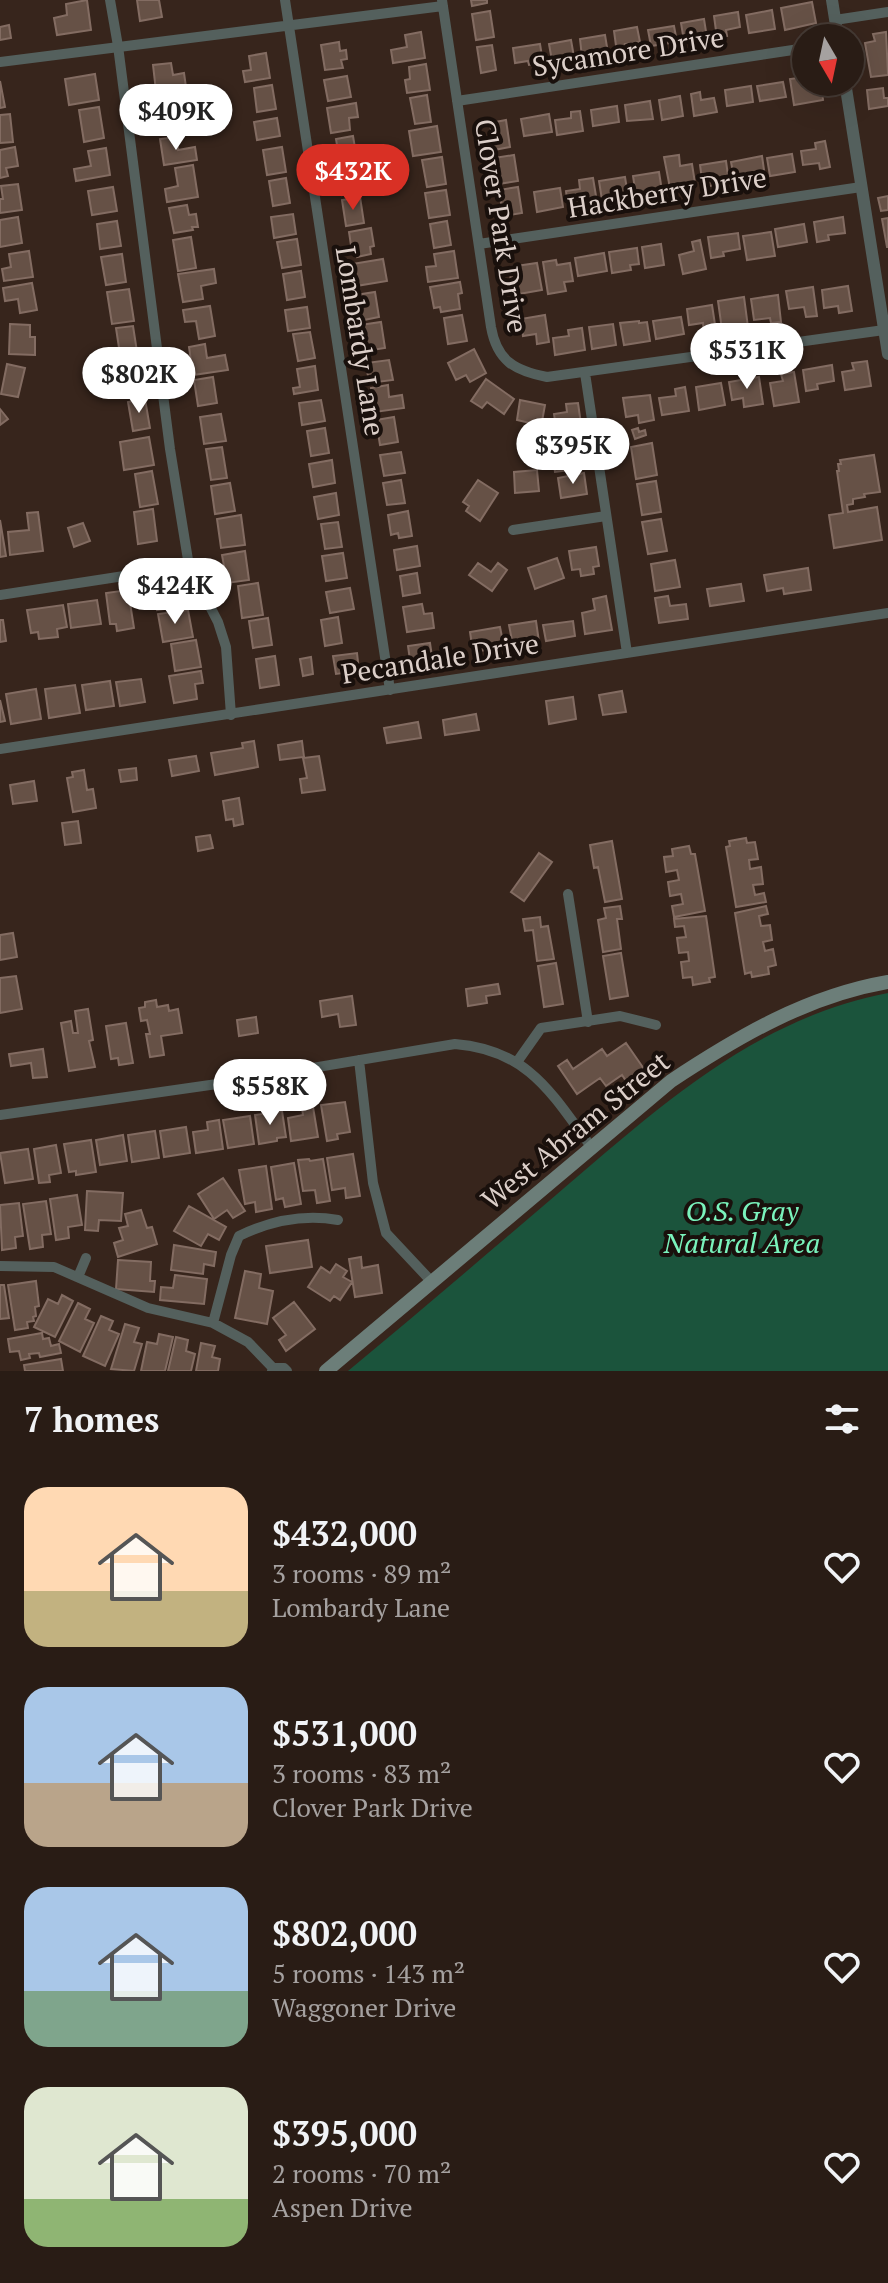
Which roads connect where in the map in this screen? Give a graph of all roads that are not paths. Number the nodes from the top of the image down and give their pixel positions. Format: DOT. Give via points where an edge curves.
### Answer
graph roads {
  1 [pos="110,0"];
  2 [pos="285,0"];
  3 [pos="832,0"];
  4 [pos="442,3"];
  5 [pos="888,12"];
  6 [pos="835,20"];
  7 [pos="836,24"];
  8 [pos="289,26"];
  9 [pos="118,46"];
  10 [pos="792,50"];
  11 [pos="0,62"];
  12 [pos="847,96"];
  13 [pos="457,101"];
  14 [pos="861,187"];
  15 [pos="479,244"];
  16 [pos="884,330"];
  17 [pos="888,354"];
  18 [pos="585,373"];
  19 [pos="606,516"];
  20 [pos="513,530"];
  21 [pos="189,566"];
  22 [pos="0,595"];
  23 [pos="888,613"];
  24 [pos="627,653"];
  25 [pos="390,690"];
  26 [pos="231,715"];
  27 [pos="0,749"];
  28 [pos="568,894"];
  29 [pos="888,982"];
  30 [pos="588,1022"];
  31 [pos="656,1025"];
  32 [pos="359,1060"];
  33 [pos="517,1062"];
  34 [pos="0,1115"];
  35 [pos="592,1148"];
  36 [pos="338,1220"];
  37 [pos="86,1258"];
  38 [pos="0,1266"];
  39 [pos="78,1277"];
  40 [pos="432,1282"];
  41 [pos="213,1323"];
  42 [pos="273,1369"];
  43 [pos="287,1371"];
  44 [pos="326,1371"];
  1 -- 9 [label="street"];
  2 -- 8 [label="street, Lombardy Lane"];
  3 -- 6 [label="street"];
  4 -- 8 [label="street"];
  4 -- 13 [label="street, Clover Park Drive"];
  5 -- 6 [label="street"];
  6 -- 7 [label="street"];
  8 -- 9 [label="street"];
  8 -- 25 [label="street, Lombardy Lane"];
  9 -- 11 [label="street"];
  9 -- 21 [label="street"];
  10 -- 13 [label="street, Sycamore Drive"];
  12 -- 14 [label="street"];
  13 -- 15 [label="street, Clover Park Drive"];
  14 -- 15 [label="street, Hackberry Drive"];
  14 -- 16 [label="street"];
  15 -- 18 [label="street, Clover Park Drive" via="494,344 503,358 547,377"];
  16 -- 17 [label="street"];
  16 -- 18 [label="street, Clover Park Drive"];
  18 -- 19 [label="street"];
  19 -- 20 [label="street"];
  19 -- 24 [label="street"];
  21 -- 22 [label="street"];
  21 -- 26 [label="street" via="226,647"];
  23 -- 24 [label="street, Pecandale Drive"];
  24 -- 25 [label="street, Pecandale Drive"];
  25 -- 26 [label="street, Pecandale Drive"];
  26 -- 27 [label="street, Pecandale Drive"];
  28 -- 30 [label="street"];
  29 -- 35 [label="main road, West Abram Street" via="796,1009 733,1040 671,1081"];
  30 -- 31 [label="street" via="620,1016"];
  30 -- 33 [label="street" via="541,1028"];
  32 -- 33 [label="street" via="455,1044 489,1049"];
  32 -- 34 [label="street"];
  32 -- 40 [label="street" via="373,1183 386,1233"];
  33 -- 35 [label="street" via="534,1074"];
  35 -- 40 [label="main road, West Abram Street"];
  36 -- 41 [label="street" via="302,1218 239,1236"];
  37 -- 39 [label="street"];
  38 -- 39 [label="street" via="54,1267"];
  39 -- 41 [label="street" via="148,1308"];
  40 -- 44 [label="main road, West Abram Street"];
  41 -- 42 [label="street" via="248,1342"];
  42 -- 43 [label="street"];
}
